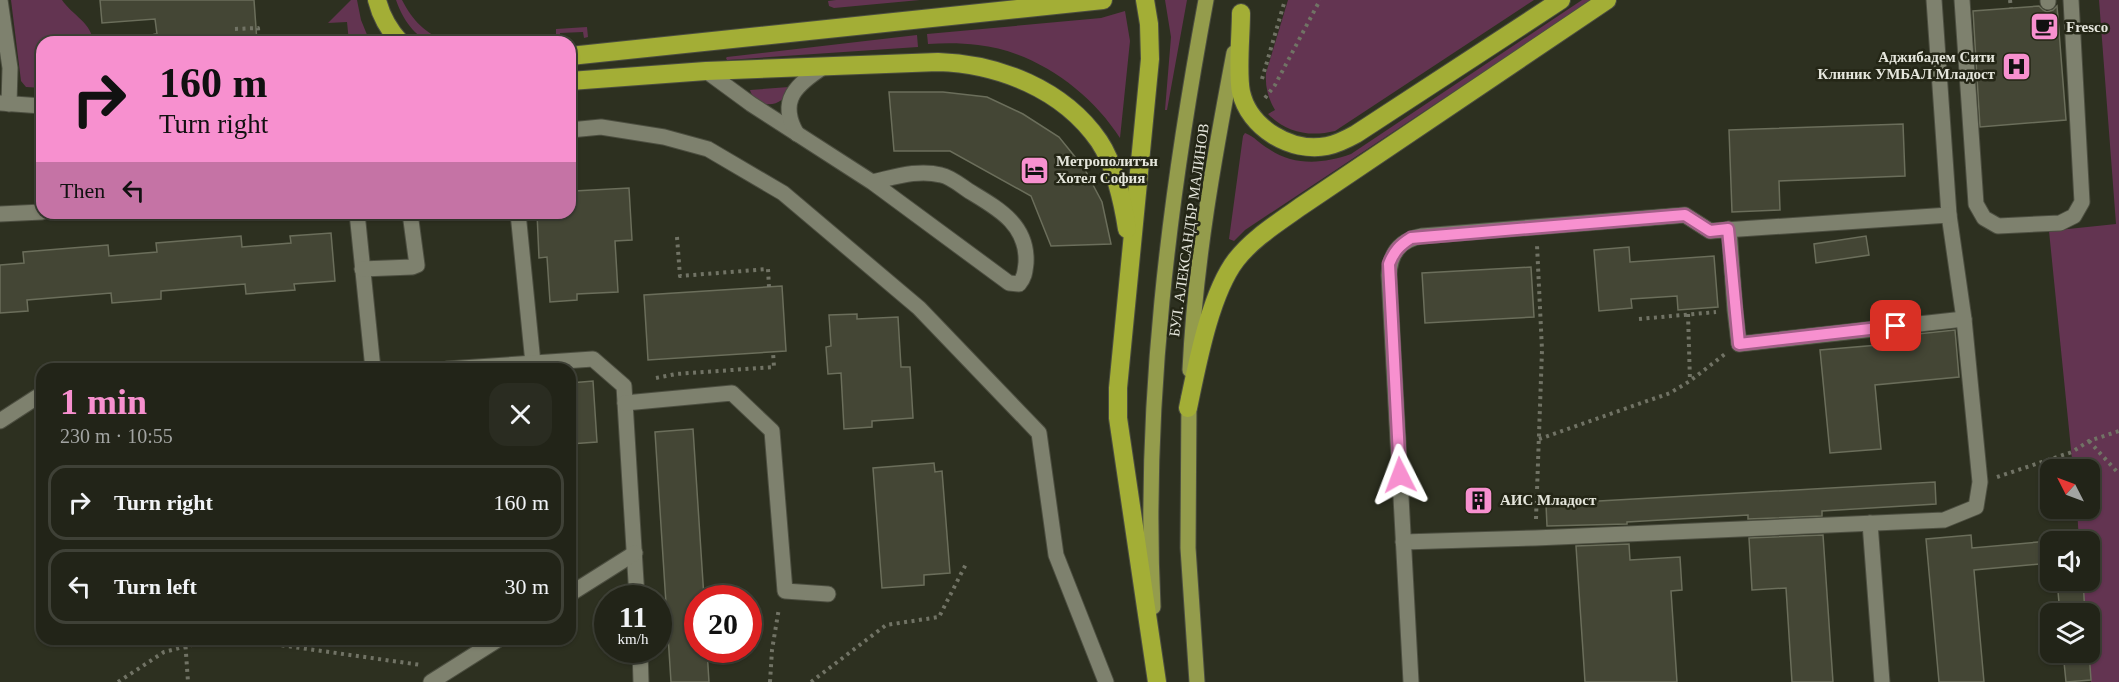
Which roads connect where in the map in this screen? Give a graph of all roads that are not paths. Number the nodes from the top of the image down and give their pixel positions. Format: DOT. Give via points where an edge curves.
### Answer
graph roads {
  1 [pos="0,0"];
  2 [pos="377,0"];
  3 [pos="1103,0"];
  4 [pos="1145,0"];
  5 [pos="1206,0"];
  6 [pos="1561,0"];
  7 [pos="1607,0"];
  8 [pos="1934,0"];
  9 [pos="1962,0"];
  10 [pos="2071,0"];
  11 [pos="1243,7"];
  12 [pos="395,36"];
  13 [pos="576,55"];
  14 [pos="826,66"];
  15 [pos="706,71"];
  16 [pos="576,81"];
  17 [pos="4,103"];
  18 [pos="36,106"];
  19 [pos="576,130"];
  20 [pos="797,134"];
  21 [pos="872,182"];
  22 [pos="36,212"];
  23 [pos="0,214"];
  24 [pos="1949,214"];
  25 [pos="358,219"];
  26 [pos="411,219"];
  27 [pos="519,219"];
  28 [pos="1728,229"];
  29 [pos="1130,255"];
  30 [pos="362,269"];
  31 [pos="1964,319"];
  32 [pos="371,363"];
  33 [pos="533,363"];
  34 [pos="36,398"];
  35 [pos="625,403"];
  36 [pos="1188,408"];
  37 [pos="0,421"];
  38 [pos="1870,523"];
  39 [pos="1403,542"];
  40 [pos="635,553"];
  41 [pos="636,585"];
  42 [pos="576,590"];
  43 [pos="828,594"];
  44 [pos="490,645"];
  45 [pos="640,663"];
  46 [pos="431,682"];
  47 [pos="641,682"];
  48 [pos="1106,682"];
  49 [pos="1157,682"];
  50 [pos="1197,682"];
  51 [pos="1411,682"];
  52 [pos="1882,682"];
  1 -- 17 [label="street" via="10,68"];
  2 -- 12 [label="highway"];
  3 -- 13 [label="highway"];
  4 -- 29 [label="highway" via="1150,39 1146,112"];
  5 -- 49 [label="main road, БУЛ. АЛЕКСАНДЪР МАЛИНОВ" via="1167,248 1159,330 1152,443 1151,562"];
  6 -- 11 [label="highway" via="1356,134 1311,148 1280,140 1253,118 1245,105 1241,90"];
  7 -- 36 [label="highway" via="1251,244 1221,286"];
  8 -- 24 [label="street"];
  9 -- 10 [label="street" via="1976,204 1984,218 1998,226 2061,224 2074,216 2082,202"];
  11 -- 36 [label="main road, БУЛ. АЛЕКСАНДЪР МАЛИНОВ" via="1200,254"];
  14 -- 15 [label="highway"];
  14 -- 20 [label="street" via="803,80 791,98 787,111"];
  14 -- 29 [label="highway" via="968,63 1040,89 1074,114 1100,142 1124,210"];
  15 -- 16 [label="highway"];
  15 -- 20 [label="street"];
  17 -- 18 [label="street"];
  19 -- 48 [label="street" via="601,128 664,136 708,149 783,193 920,308 1039,433 1056,555"];
  20 -- 21 [label="street"];
  21 -- 21 [label="street" via="927,172 944,175 1004,212 1024,242 1024,276 1019,284 1009,284"];
  22 -- 23 [label="street"];
  24 -- 28 [label="street"];
  24 -- 31 [label="street"];
  25 -- 30 [label="street"];
  26 -- 30 [label="street" via="417,265"];
  27 -- 33 [label="street"];
  28 -- 31 [label="street" via="1739,344"];
  28 -- 39 [label="street" via="1710,231 1685,215 1422,236 1401,244 1389,264 1389,275"];
  29 -- 49 [label="highway" via="1118,418"];
  30 -- 32 [label="street"];
  31 -- 38 [label="street" via="1980,482 1976,507 1944,520"];
  33 -- 35 [label="street" via="593,359 624,386"];
  34 -- 37 [label="street"];
  35 -- 40 [label="street"];
  35 -- 43 [label="street" via="732,393 772,431 785,591"];
  36 -- 50 [label="main road, БУЛ. АЛЕКСАНДЪР МАЛИНОВ" via="1188,548"];
  38 -- 39 [label="street"];
  38 -- 52 [label="street"];
  39 -- 51 [label="street"];
  40 -- 41 [label="street"];
  40 -- 42 [label="street"];
  44 -- 46 [label="street"];
  45 -- 47 [label="street"];
}
